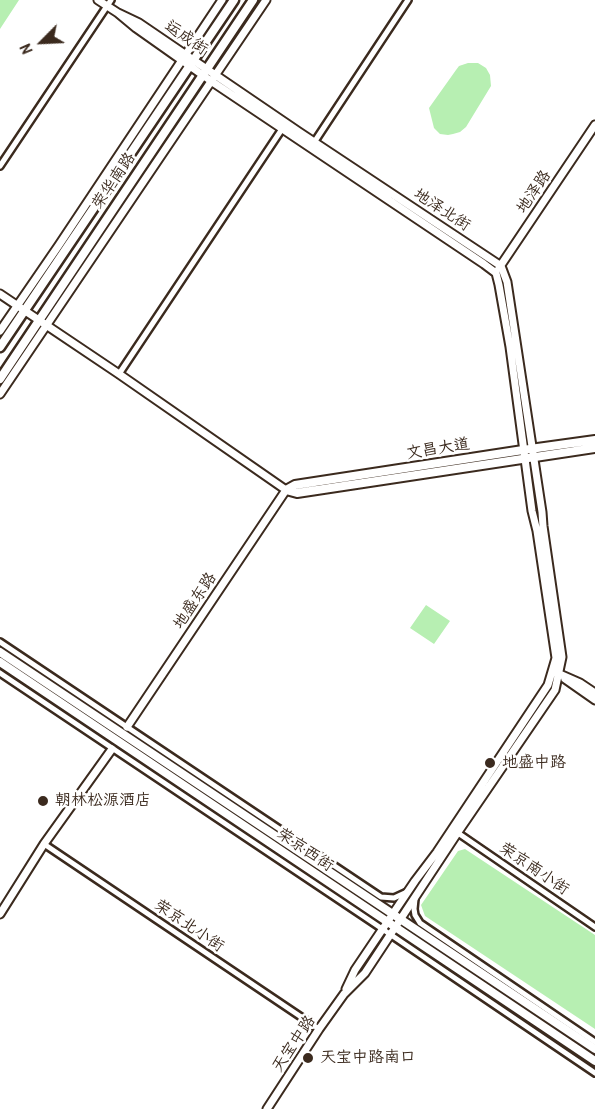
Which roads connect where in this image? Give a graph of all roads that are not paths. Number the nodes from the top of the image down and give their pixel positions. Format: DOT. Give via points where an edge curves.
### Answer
graph roads {
  1 [pos="98,0"];
  2 [pos="222,0"];
  3 [pos="234,0"];
  4 [pos="254,0"];
  5 [pos="266,0"];
  6 [pos="408,0"];
  7 [pos="109,3"];
  8 [pos="184,57"];
  9 [pos="192,63"];
  10 [pos="205,72"];
  11 [pos="213,78"];
  12 [pos="595,125"];
  13 [pos="282,129"];
  14 [pos="175,135"];
  15 [pos="312,145"];
  16 [pos="153,149"];
  17 [pos="0,166"];
  18 [pos="79,231"];
  19 [pos="59,245"];
  20 [pos="501,266"];
  21 [pos="496,273"];
  22 [pos="0,294"];
  23 [pos="20,308"];
  24 [pos="43,323"];
  25 [pos="0,331"];
  26 [pos="0,347"];
  27 [pos="119,374"];
  28 [pos="4,381"];
  29 [pos="0,388"];
  30 [pos="0,394"];
  31 [pos="595,440"];
  32 [pos="595,448"];
  33 [pos="528,454"];
  34 [pos="286,490"];
  35 [pos="0,642"];
  36 [pos="0,652"];
  37 [pos="3,664"];
  38 [pos="555,673"];
  39 [pos="0,675"];
  40 [pos="595,693"];
  41 [pos="595,700"];
  42 [pos="127,727"];
  43 [pos="112,749"];
  44 [pos="458,833"];
  45 [pos="45,844"];
  46 [pos="408,891"];
  47 [pos="416,897"];
  48 [pos="0,914"];
  49 [pos="397,916"];
  50 [pos="389,926"];
  51 [pos="595,927"];
  52 [pos="390,934"];
  53 [pos="344,994"];
  54 [pos="319,1029"];
  55 [pos="595,1042"];
  56 [pos="595,1049"];
  57 [pos="595,1061"];
  58 [pos="595,1073"];
  59 [pos="267,1109"];
  1 -- 7 [label="street, 运成街"];
  2 -- 8 [label="street"];
  3 -- 9 [label="main road, 荣华南路"];
  4 -- 10 [label="main road, 荣华南路"];
  5 -- 11 [label="street"];
  6 -- 15 [label="street"];
  7 -- 8 [label="street, 运成街"];
  7 -- 17 [label="street"];
  8 -- 9 [label="street, 运成街"];
  8 -- 19 [label="street"];
  9 -- 10 [label="street, 运成街"];
  9 -- 18 [label="main road, 荣华南路"];
  10 -- 11 [label="street, 运成街"];
  10 -- 16 [label="main road, 荣华南路"];
  11 -- 13 [label="street, 地泽北街"];
  11 -- 14 [label="street"];
  11 -- 15 [label="street, 地泽北街"];
  12 -- 20 [label="street, 地泽路"];
  13 -- 15 [label="street, 地泽北街"];
  13 -- 27 [label="street"];
  14 -- 16 [label="street"];
  14 -- 24 [label="street"];
  15 -- 20 [label="street, 地泽北街"];
  15 -- 21 [label="street, 地泽北街"];
  16 -- 24 [label="main road, 荣华南路"];
  18 -- 19 [label="street"];
  18 -- 23 [label="main road, 荣华南路"];
  19 -- 23 [label="street"];
  20 -- 21 [label="street, 地泽路"];
  20 -- 33 [label="street" via="507,282"];
  21 -- 33 [label="street"];
  22 -- 23 [label="street"];
  23 -- 24 [label="street"];
  23 -- 25 [label="street"];
  23 -- 26 [label="main road, 荣华南路"];
  24 -- 27 [label="street"];
  24 -- 28 [label="main road, 荣华南路"];
  27 -- 34 [label="street"];
  28 -- 29 [label="street"];
  28 -- 30 [label="street"];
  31 -- 33 [label="main road, 文昌大道"];
  32 -- 33 [label="main road, 文昌大道"];
  33 -- 34 [label="main road, 文昌大道" via="295,485"];
  33 -- 38 [label="street" via="532,512 556,658"];
  34 -- 42 [label="street, 地盛东路"];
  35 -- 42 [label="street"];
  36 -- 49 [label="main road, 荣京西街"];
  37 -- 39 [label="street"];
  37 -- 50 [label="main road, 荣京西街"];
  38 -- 40 [label="street"];
  38 -- 41 [label="street"];
  38 -- 44 [label="street" via="555,690"];
  38 -- 46 [label="street"];
  39 -- 43 [label="street"];
  42 -- 46 [label="street" via="381,897 394,898"];
  43 -- 45 [label="street"];
  43 -- 50 [label="street"];
  44 -- 47 [label="street"];
  44 -- 51 [label="street, 荣京南小街"];
  45 -- 48 [label="street"];
  45 -- 54 [label="street, 荣京北小街"];
  46 -- 49 [label="street"];
  47 -- 49 [label="street"];
  47 -- 55 [label="street" via="414,909 420,923"];
  49 -- 50 [label="street"];
  49 -- 56 [label="main road, 荣京西街"];
  50 -- 52 [label="street, 天宝中路"];
  50 -- 53 [label="street, 天宝中路" via="355,970"];
  50 -- 57 [label="main road, 荣京西街"];
  52 -- 53 [label="street, 天宝中路" via="365,973"];
  52 -- 58 [label="street"];
  53 -- 54 [label="street, 天宝中路"];
  54 -- 59 [label="street, 天宝中路"];
}
